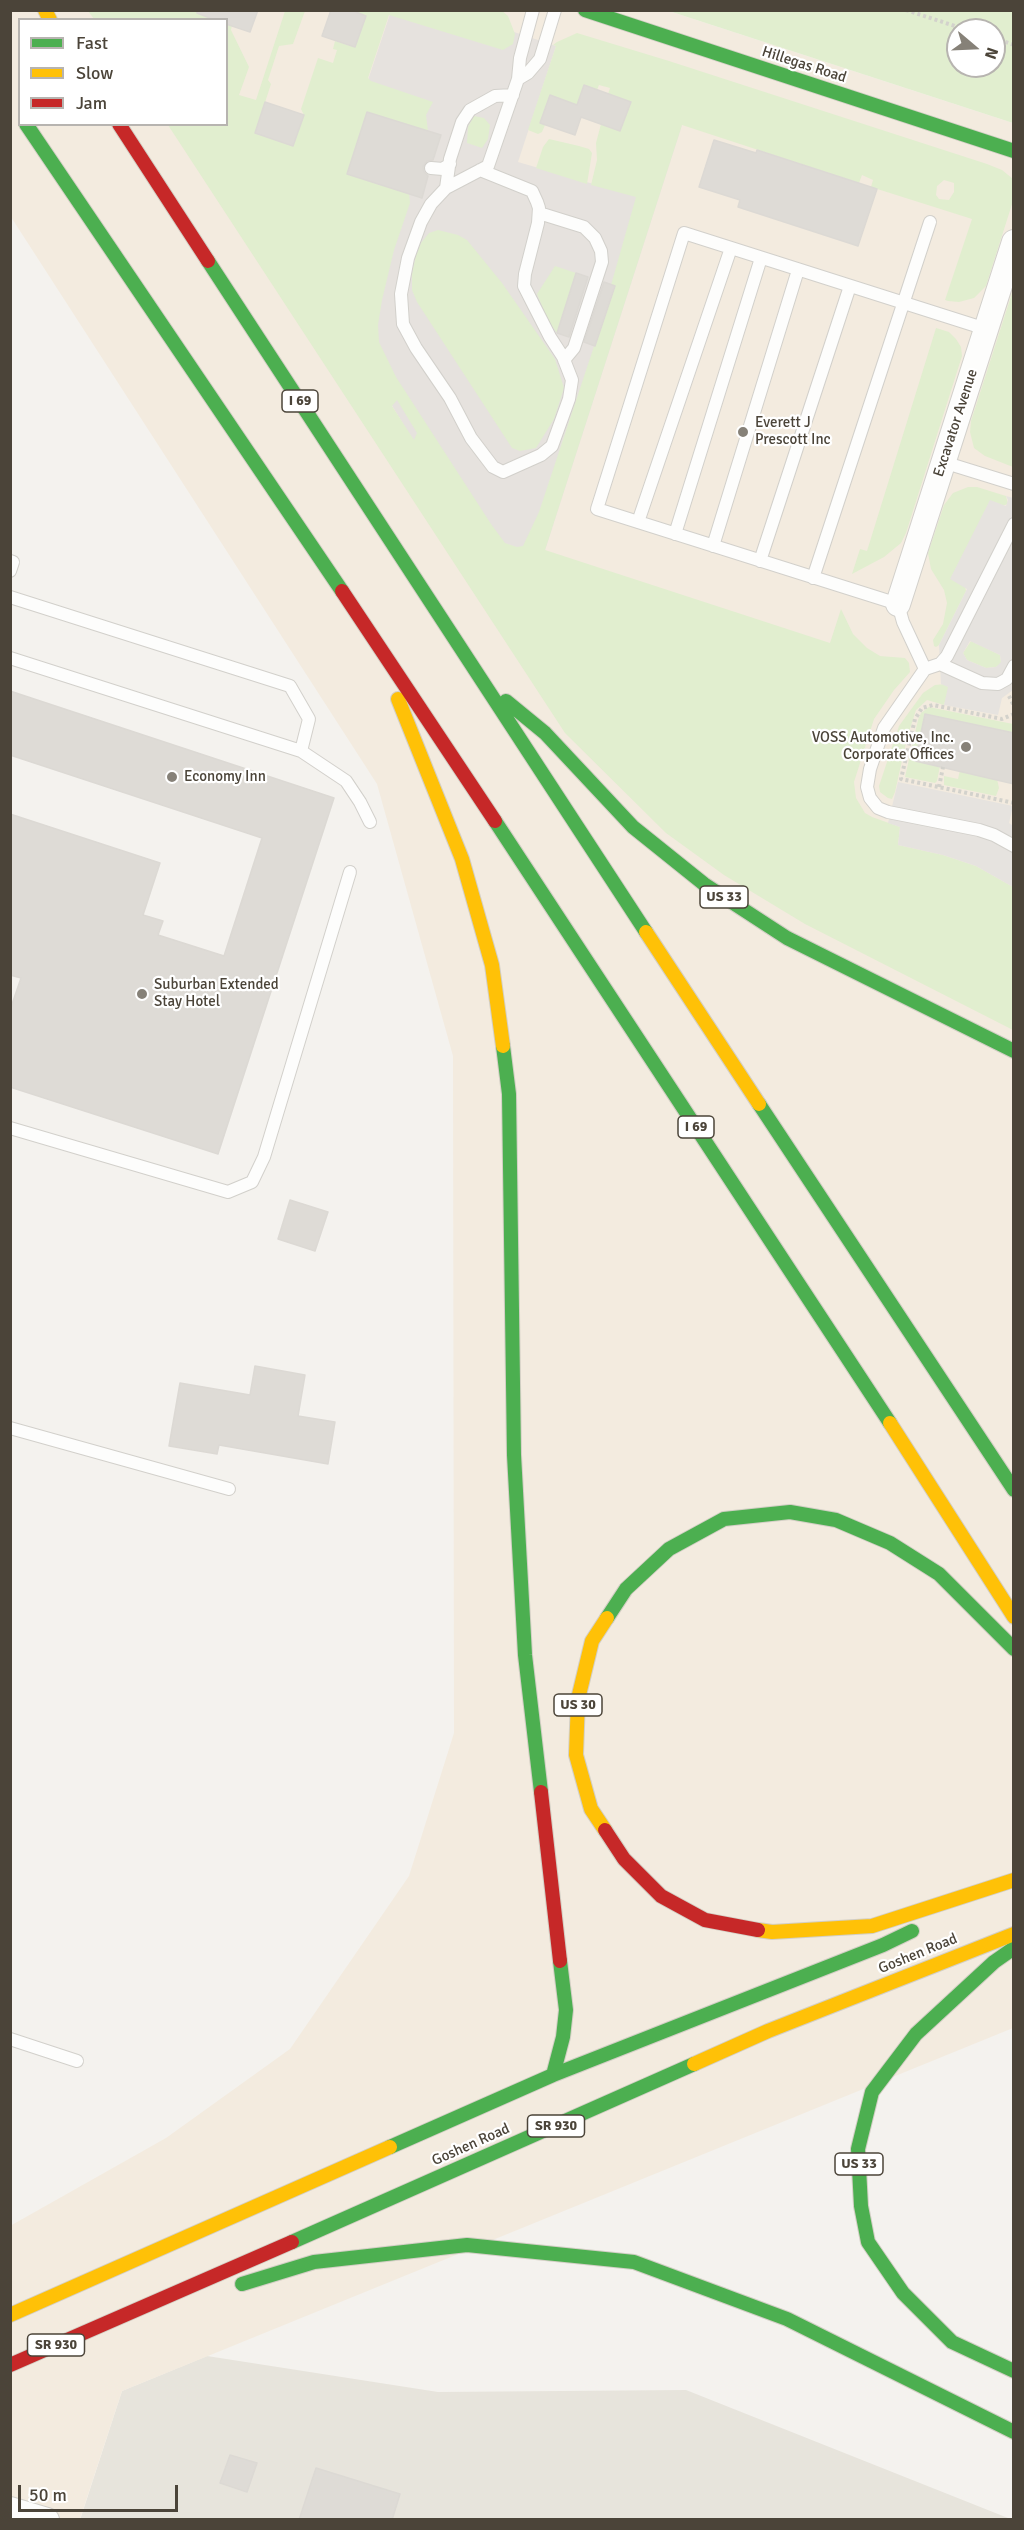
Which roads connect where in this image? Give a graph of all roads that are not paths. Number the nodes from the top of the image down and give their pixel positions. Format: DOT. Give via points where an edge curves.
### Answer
graph roads {
  1 [pos="533,10"];
  2 [pos="555,10"];
  3 [pos="585,10"];
  4 [pos="518,79"];
  5 [pos="513,95"];
  6 [pos="27,126"];
  7 [pos="120,126"];
  8 [pos="1014,151"];
  9 [pos="450,164"];
  10 [pos="431,168"];
  11 [pos="480,170"];
  12 [pos="446,188"];
  13 [pos="539,213"];
  14 [pos="930,222"];
  15 [pos="1014,242"];
  16 [pos="731,248"];
  17 [pos="761,258"];
  18 [pos="798,270"];
  19 [pos="850,286"];
  20 [pos="904,303"];
  21 [pos="986,329"];
  22 [pos="564,360"];
  23 [pos="944,462"];
  24 [pos="1014,484"];
  25 [pos="638,522"];
  26 [pos="1014,524"];
  27 [pos="675,534"];
  28 [pos="713,546"];
  29 [pos="10,561"];
  30 [pos="759,561"];
  31 [pos="10,571"];
  32 [pos="813,578"];
  33 [pos="10,597"];
  34 [pos="898,604"];
  35 [pos="375,639"];
  36 [pos="10,658"];
  37 [pos="940,664"];
  38 [pos="1014,666"];
  39 [pos="925,669"];
  40 [pos="479,679"];
  41 [pos="301,751"];
  42 [pos="370,822"];
  43 [pos="1014,846"];
  44 [pos="350,872"];
  45 [pos="1014,1051"];
  46 [pos="10,1128"];
  47 [pos="10,1428"];
  48 [pos="229,1489"];
  49 [pos="1014,1490"];
  50 [pos="1014,1617"];
  51 [pos="1014,1649"];
  52 [pos="1014,1881"];
  53 [pos="1014,1934"];
  54 [pos="1014,1948"];
  55 [pos="10,2039"];
  56 [pos="77,2061"];
  57 [pos="553,2075"];
  58 [pos="225,2289"];
  59 [pos="203,2296"];
  60 [pos="10,2315"];
  61 [pos="102,2326"];
  62 [pos="10,2365"];
  63 [pos="1014,2371"];
  64 [pos="1014,2432"];
  65 [pos="10,2509"];
  66 [pos="47,2520"];
  1 -- 4 [label="lane"];
  2 -- 4 [label="lane" via="540,59"];
  3 -- 8 [label="main road, Hillegas Road"];
  4 -- 5 [label="lane"];
  5 -- 9 [label="lane" via="495,96 470,110 462,122"];
  5 -- 11 [label="lane" via="488,166"];
  6 -- 35 [label="main road, I 69"];
  7 -- 40 [label="main road, I 69"];
  9 -- 10 [label="lane" via="443,169"];
  9 -- 12 [label="lane"];
  11 -- 12 [label="lane"];
  11 -- 13 [label="lane" via="532,191"];
  12 -- 22 [label="lane" via="421,222 408,258 401,294 403,324 471,438 493,467 503,472 513,469 552,446 572,380"];
  13 -- 22 [label="lane" via="524,286"];
  13 -- 22 [label="lane" via="584,227 595,237 601,251 602,262 574,348"];
  14 -- 20 [label="lane"];
  15 -- 21 [label="street, Excavator Avenue"];
  16 -- 17 [label="lane"];
  16 -- 25 [label="lane"];
  16 -- 25 [label="lane" via="684,233 597,509"];
  17 -- 18 [label="lane"];
  17 -- 27 [label="lane"];
  18 -- 19 [label="lane"];
  18 -- 28 [label="lane"];
  19 -- 20 [label="lane"];
  19 -- 30 [label="lane"];
  20 -- 21 [label="lane"];
  20 -- 32 [label="lane"];
  21 -- 23 [label="street, Excavator Avenue"];
  23 -- 24 [label="lane"];
  23 -- 34 [label="street, Excavator Avenue"];
  25 -- 27 [label="lane"];
  26 -- 37 [label="lane"];
  27 -- 28 [label="lane"];
  28 -- 30 [label="lane"];
  29 -- 31 [label="lane"];
  30 -- 32 [label="lane"];
  32 -- 34 [label="lane"];
  33 -- 41 [label="lane" via="290,686 309,719"];
  34 -- 39 [label="lane"];
  35 -- 50 [label="main road, I 69" via="823,1319"];
  35 -- 57 [label="main road" via="462,859 492,965 509,1094 514,1455 525,1655 566,2010"];
  36 -- 41 [label="lane"];
  37 -- 38 [label="lane" via="982,683 998,684 1007,679"];
  37 -- 39 [label="lane"];
  39 -- 43 [label="lane" via="884,729 870,769 870,798 888,812 979,830"];
  40 -- 45 [label="main road, US 33" via="544,733 633,827 704,884 787,938"];
  40 -- 49 [label="main road, I 69"];
  41 -- 42 [label="lane" via="346,782"];
  44 -- 46 [label="lane" via="264,1157 252,1182 228,1192"];
  47 -- 48 [label="lane"];
  51 -- 52 [label="main road, US 30" via="939,1574 891,1543 837,1520 790,1512 724,1519 669,1549 626,1589 592,1641 578,1699 576,1755 591,1809 624,1859 661,1896 705,1920 772,1932 872,1926"];
  52 -- 57 [label="main road" via="882,1945"];
  53 -- 61 [label="main road, Goshen Road / SR 930" via="768,2031"];
  54 -- 63 [label="main road, US 33" via="916,2034 872,2092 858,2149 861,2206 868,2242 903,2293 952,2342"];
  55 -- 56 [label="lane"];
  57 -- 60 [label="main road"];
  58 -- 64 [label="main road" via="314,2262 467,2245 634,2262 787,2319"];
  59 -- 61 [label="main road"];
  61 -- 62 [label="main road, Goshen Road / SR 930"];
  65 -- 66 [label="street"];
}
